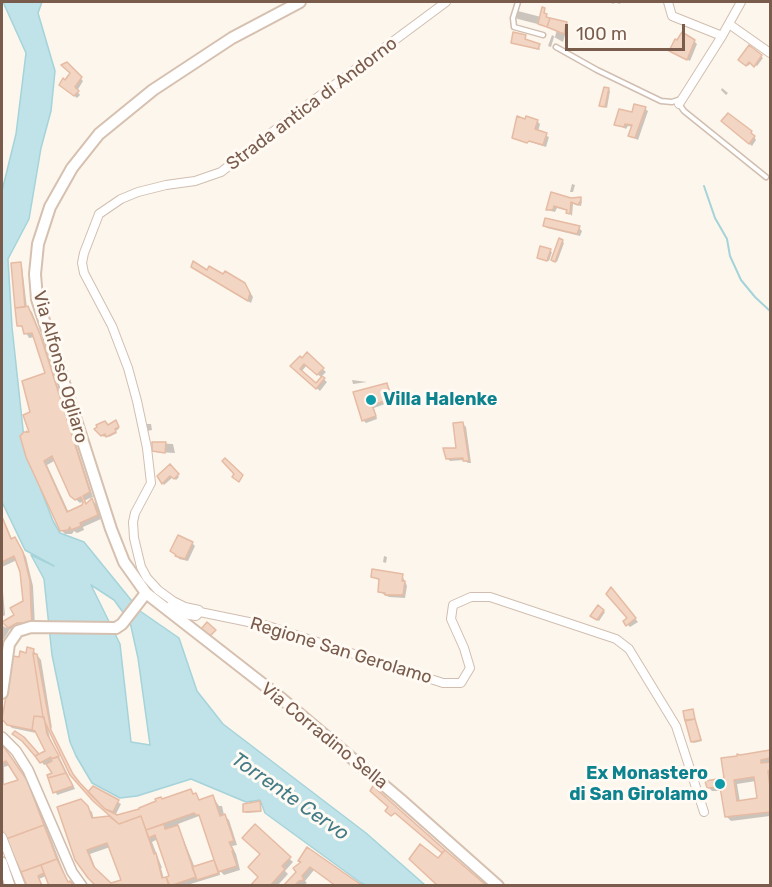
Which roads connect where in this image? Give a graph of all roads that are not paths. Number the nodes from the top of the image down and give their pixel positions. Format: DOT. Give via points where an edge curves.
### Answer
graph roads {
  1 [pos="300,2"];
  2 [pos="446,2"];
  3 [pos="518,2"];
  4 [pos="668,2"];
  5 [pos="741,2"];
  6 [pos="729,24"];
  7 [pos="543,35"];
  8 [pos="722,36"];
  9 [pos="556,47"];
  10 [pos="771,53"];
  11 [pos="680,101"];
  12 [pos="766,177"];
  13 [pos="144,597"];
  14 [pos="156,601"];
  15 [pos="197,611"];
  16 [pos="2,693"];
  17 [pos="2,737"];
  18 [pos="704,812"];
  19 [pos="2,837"];
  20 [pos="2,862"];
  21 [pos="10,885"];
  22 [pos="21,885"];
  23 [pos="82,885"];
  24 [pos="498,885"];
  1 -- 13 [label="main road, Via Alfonso Ogliaro" via="232,38 153,90 99,134 72,168 50,207 38,244 37,299 111,529"];
  2 -- 15 [label="street, Strada antica di Andorno" via="221,172 138,192 99,214 82,263 128,368 147,448 151,483 133,522 141,567 158,590"];
  3 -- 7 [label="lane" via="514,27"];
  4 -- 8 [label="street" via="672,16"];
  5 -- 6 [label="street"];
  6 -- 8 [label="street"];
  6 -- 10 [label="street"];
  8 -- 11 [label="street"];
  9 -- 11 [label="lane" via="661,101"];
  11 -- 12 [label="lane" via="684,111"];
  13 -- 14 [label="main road, Via Corradino Sella"];
  13 -- 16 [label="main road" via="117,628 32,627 18,631 9,644"];
  14 -- 15 [label="street" via="189,615 196,616"];
  14 -- 24 [label="main road, Via Corradino Sella" via="282,699"];
  15 -- 18 [label="street, Regione San Gerolamo" via="268,626 443,683 461,683 470,668 451,619 453,605 471,597 490,597 616,639 629,649 676,726"];
  17 -- 23 [label="street" via="28,770 72,872"];
  19 -- 22 [label="street"];
  20 -- 21 [label="street"];
}
